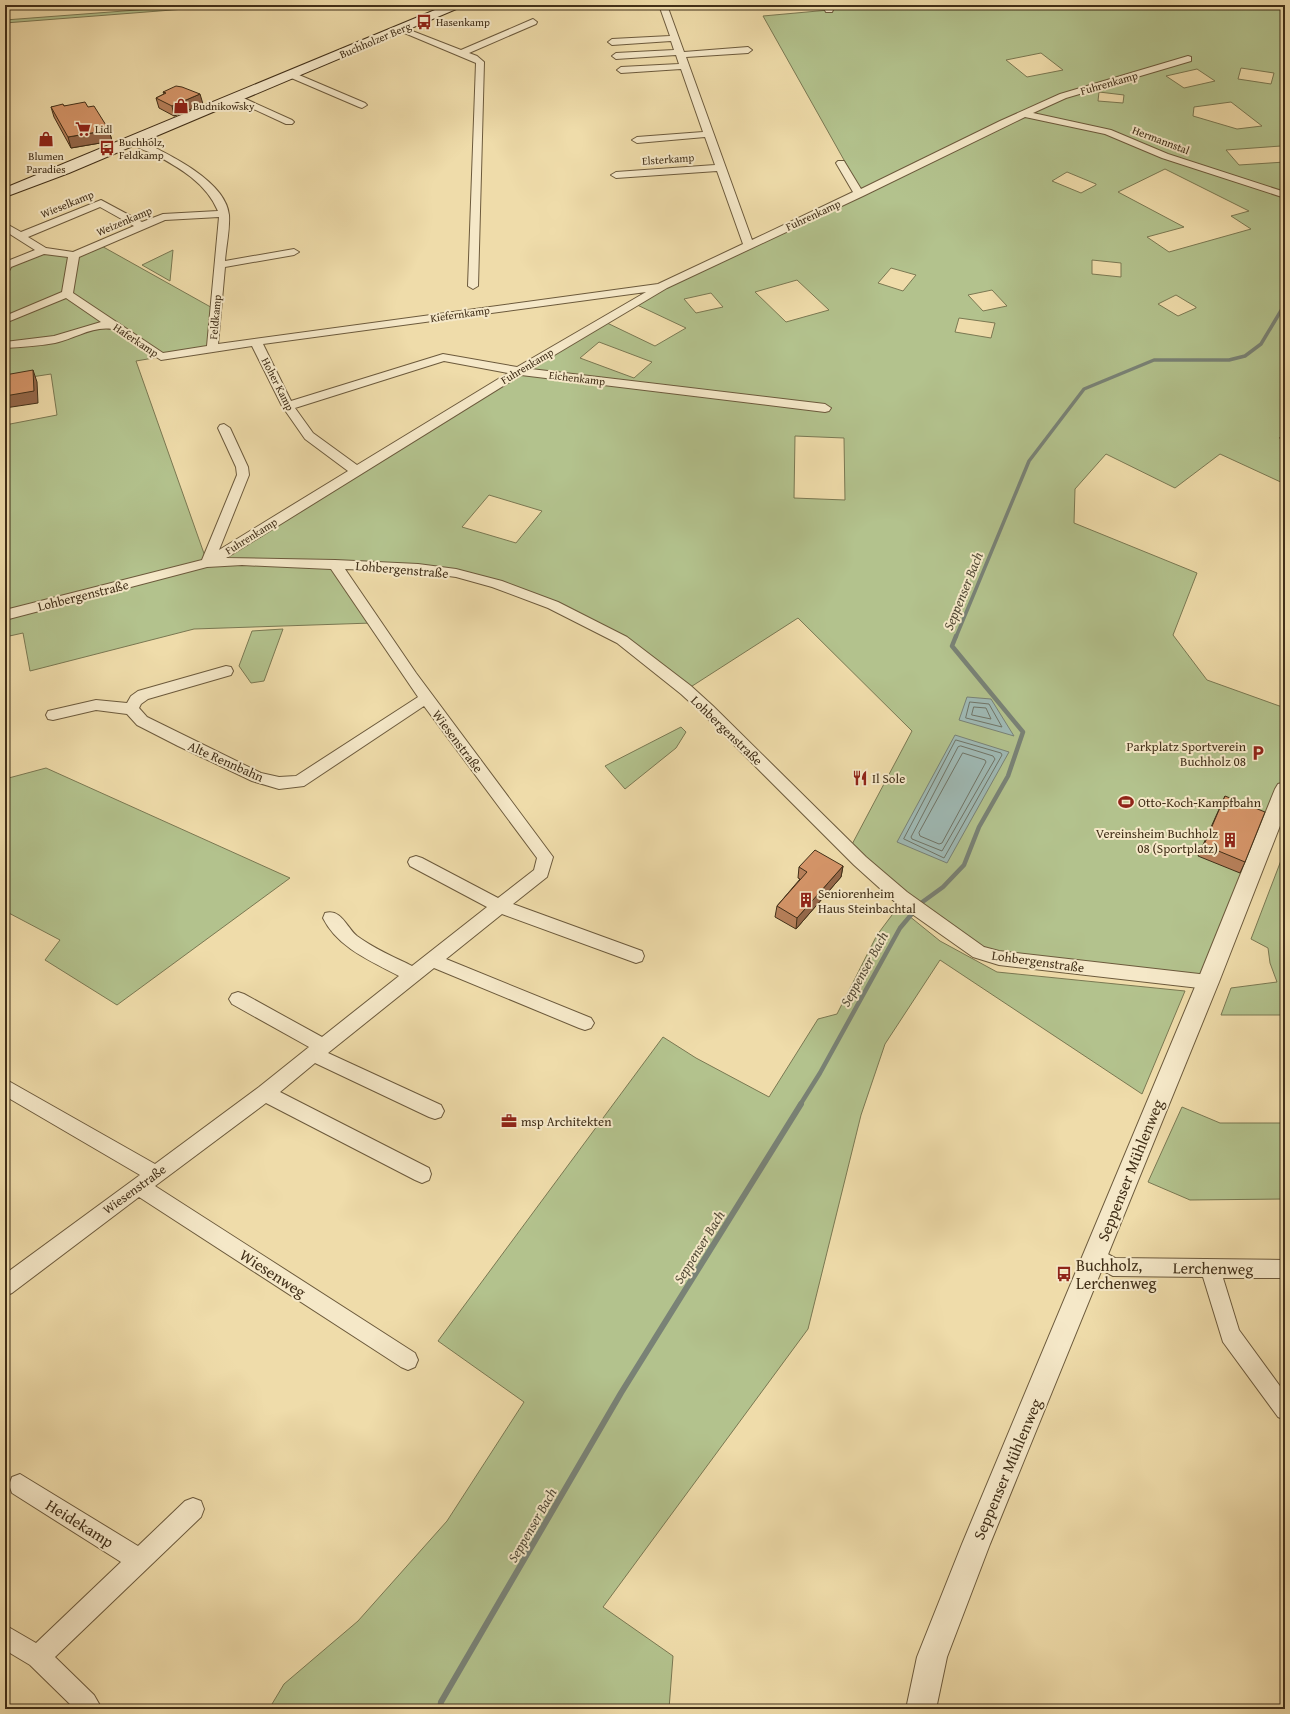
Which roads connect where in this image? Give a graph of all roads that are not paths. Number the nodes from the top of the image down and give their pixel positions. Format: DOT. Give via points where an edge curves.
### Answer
graph roads {
  1 [pos="457,5"];
  2 [pos="663,5"];
  3 [pos="533,22"];
  4 [pos="399,30"];
  5 [pos="675,38"];
  6 [pos="612,42"];
  7 [pos="748,50"];
  8 [pos="461,53"];
  9 [pos="680,54"];
  10 [pos="616,56"];
  11 [pos="1188,59"];
  12 [pos="685,66"];
  13 [pos="621,70"];
  14 [pos="292,75"];
  15 [pos="232,100"];
  16 [pos="362,105"];
  17 [pos="1026,114"];
  18 [pos="289,122"];
  19 [pos="709,134"];
  20 [pos="638,140"];
  21 [pos="134,141"];
  22 [pos="842,163"];
  23 [pos="721,168"];
  24 [pos="616,175"];
  25 [pos="5,193"];
  26 [pos="860,194"];
  27 [pos="1285,195"];
  28 [pos="224,214"];
  29 [pos="5,226"];
  30 [pos="142,226"];
  31 [pos="20,236"];
  32 [pos="748,245"];
  33 [pos="43,251"];
  34 [pos="294,252"];
  35 [pos="74,255"];
  36 [pos="8,263"];
  37 [pos="220,265"];
  38 [pos="473,286"];
  39 [pos="663,286"];
  40 [pos="67,294"];
  41 [pos="5,320"];
  42 [pos="115,327"];
  43 [pos="256,342"];
  44 [pos="5,344"];
  45 [pos="212,348"];
  46 [pos="519,371"];
  47 [pos="288,406"];
  48 [pos="825,408"];
  49 [pos="224,428"];
  50 [pos="357,471"];
  51 [pos="207,563"];
  52 [pos="335,564"];
  53 [pos="5,614"];
  54 [pos="226,671"];
  55 [pos="426,698"];
  56 [pos="131,709"];
  57 [pos="53,715"];
  58 [pos="1285,789"];
  59 [pos="416,862"];
  60 [pos="499,906"];
  61 [pos="331,918"];
  62 [pos="636,956"];
  63 [pos="431,960"];
  64 [pos="412,975"];
  65 [pos="1208,982"];
  66 [pos="238,999"];
  67 [pos="585,1023"];
  68 [pos="318,1050"];
  69 [pos="5,1087"];
  70 [pos="264,1093"];
  71 [pos="435,1110"];
  72 [pos="155,1174"];
  73 [pos="422,1174"];
  74 [pos="138,1186"];
  75 [pos="1095,1256"];
  76 [pos="1210,1268"];
  77 [pos="1285,1269"];
  78 [pos="5,1286"];
  79 [pos="408,1360"];
  80 [pos="1285,1410"];
  81 [pos="20,1485"];
  82 [pos="193,1509"];
  83 [pos="139,1560"];
  84 [pos="5,1637"];
  85 [pos="38,1657"];
  86 [pos="90,1709"];
  87 [pos="921,1709"];
  1 -- 4 [label="main road, Buchholzer Berg"];
  2 -- 5 [label="street"];
  3 -- 8 [label="street"];
  4 -- 8 [label="street"];
  4 -- 14 [label="main road, Buchholzer Berg"];
  5 -- 6 [label="street"];
  5 -- 9 [label="street"];
  7 -- 9 [label="street"];
  8 -- 38 [label="street" via="480,62"];
  9 -- 10 [label="street"];
  9 -- 12 [label="street"];
  11 -- 17 [label="street, Fuhrenkamp" via="1063,96"];
  12 -- 13 [label="street"];
  12 -- 19 [label="street"];
  14 -- 15 [label="main road, Buchholzer Berg"];
  14 -- 16 [label="street"];
  15 -- 18 [label="street"];
  15 -- 21 [label="main road, Buchholzer Berg"];
  17 -- 26 [label="street, Fuhrenkamp" via="952,147"];
  17 -- 27 [label="street, Hermannstal" via="1108,132 1165,156"];
  19 -- 20 [label="street, Elsterkamp"];
  19 -- 23 [label="street"];
  21 -- 25 [label="main road, Buchholzer Berg"];
  21 -- 28 [label="street, Feldkamp" via="205,182 215,192"];
  22 -- 26 [label="street"];
  23 -- 24 [label="street, Elsterkamp"];
  23 -- 32 [label="street"];
  26 -- 32 [label="street, Fuhrenkamp"];
  28 -- 30 [label="street, Weizenkamp" via="163,217"];
  28 -- 37 [label="street, Feldkamp"];
  29 -- 31 [label="street"];
  30 -- 31 [label="street, Wieselkamp" via="101,203"];
  30 -- 35 [label="street, Weizenkamp"];
  31 -- 33 [label="street"];
  32 -- 39 [label="street, Fuhrenkamp"];
  33 -- 35 [label="street"];
  33 -- 36 [label="street"];
  34 -- 37 [label="street"];
  35 -- 40 [label="street"];
  37 -- 45 [label="street, Feldkamp"];
  39 -- 43 [label="street, Kiefernkamp"];
  39 -- 46 [label="street, Fuhrenkamp"];
  40 -- 41 [label="street"];
  40 -- 42 [label="street, Haferkamp"];
  42 -- 44 [label="street" via="101,324 61,338"];
  42 -- 45 [label="street, Haferkamp" via="161,357"];
  43 -- 45 [label="street, Feldkamp"];
  43 -- 47 [label="street, Hoher Kamp"];
  46 -- 47 [label="street, Eichenkamp" via="443,357"];
  46 -- 48 [label="street, Eichenkamp"];
  46 -- 50 [label="street, Fuhrenkamp"];
  47 -- 50 [label="street, Hoher Kamp" via="309,436"];
  49 -- 51 [label="street" via="242,467 243,475"];
  50 -- 51 [label="street, Fuhrenkamp"];
  51 -- 52 [label="street, Lohbergenstraße" via="242,561"];
  51 -- 53 [label="street, Lohbergenstraße"];
  52 -- 55 [label="street, Wiesenstraße" via="372,623"];
  52 -- 65 [label="street, Lohbergenstraße" via="418,568 456,573 497,584 554,605 622,640 708,710 860,861 901,897 979,952 999,958"];
  54 -- 56 [label="street" via="143,695 136,700"];
  55 -- 56 [label="street, Alte Rennbahn" via="299,782 279,783 257,777 183,742 142,721"];
  55 -- 60 [label="street, Wiesenstraße" via="545,857 542,873"];
  56 -- 57 [label="street" via="96,705"];
  58 -- 65 [label="street, Seppenser Mühlenweg"];
  59 -- 60 [label="street"];
  60 -- 62 [label="street"];
  60 -- 63 [label="street, Wiesenstraße"];
  61 -- 64 [label="street" via="352,941"];
  63 -- 64 [label="street, Wiesenstraße"];
  63 -- 67 [label="street"];
  64 -- 68 [label="street, Wiesenstraße"];
  65 -- 75 [label="street, Seppenser Mühlenweg"];
  66 -- 68 [label="street"];
  68 -- 70 [label="street, Wiesenstraße"];
  68 -- 71 [label="street"];
  69 -- 72 [label="street"];
  70 -- 72 [label="street, Wiesenstraße"];
  70 -- 73 [label="street"];
  72 -- 74 [label="street, Wiesenstraße"];
  74 -- 78 [label="street, Wiesenstraße"];
  74 -- 79 [label="street, Wiesenweg"];
  75 -- 76 [label="street, Lerchenweg" via="1113,1267"];
  75 -- 87 [label="street, Seppenser Mühlenweg" via="970,1558 932,1657"];
  76 -- 77 [label="street, Lerchenweg"];
  76 -- 80 [label="street" via="1230,1335"];
  81 -- 83 [label="street, Heidekamp"];
  82 -- 83 [label="street"];
  83 -- 85 [label="street"];
  84 -- 85 [label="street"];
  85 -- 86 [label="street"];
}
